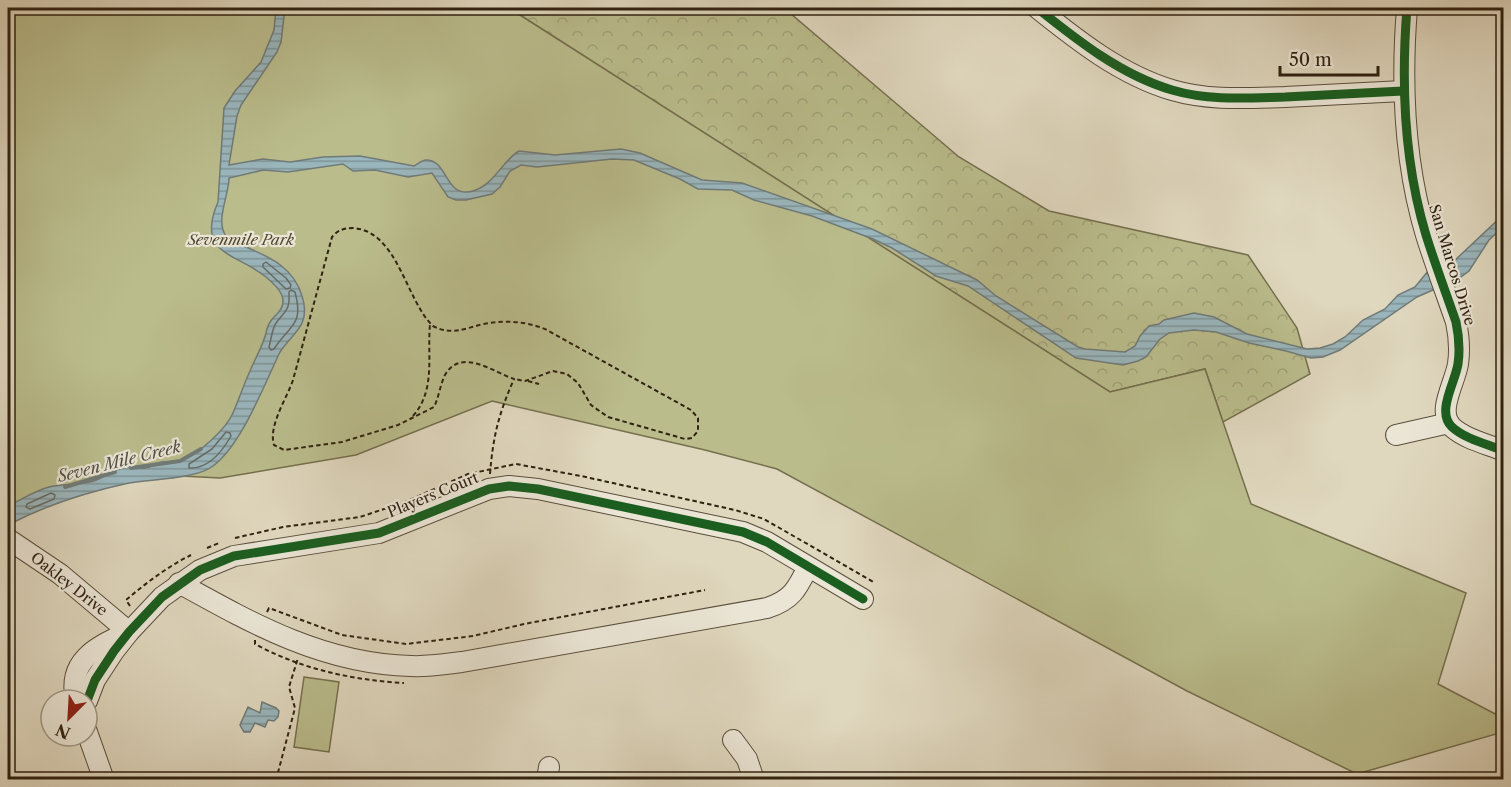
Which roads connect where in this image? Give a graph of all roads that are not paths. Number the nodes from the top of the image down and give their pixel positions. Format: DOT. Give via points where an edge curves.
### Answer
graph roads {
  1 [pos="1036,8"];
  2 [pos="1407,8"];
  3 [pos="1403,91"];
  4 [pos="1449,423"];
  5 [pos="1396,435"];
  6 [pos="1503,452"];
  7 [pos="9,540"];
  8 [pos="808,567"];
  9 [pos="179,584"];
  10 [pos="869,591"];
  11 [pos="129,632"];
  12 [pos="75,688"];
  13 [pos="92,688"];
  14 [pos="733,740"];
  15 [pos="93,748"];
  16 [pos="104,780"];
  17 [pos="754,780"];
  1 -- 3 [label="street" via="1113,62 1146,80 1184,93 1241,99"];
  2 -- 3 [label="street, San Marcos Drive"];
  3 -- 4 [label="street, San Marcos Drive" via="1415,186 1426,234 1456,322 1459,347 1455,380 1445,408"];
  4 -- 5 [label="street"];
  4 -- 6 [label="street" via="1462,434"];
  7 -- 11 [label="street, Oakley Drive" via="60,574"];
  8 -- 9 [label="street, Players Court" via="757,537 731,529 509,486 489,489 379,533 234,556"];
  8 -- 9 [label="street" via="790,597 767,608 462,662 414,666 381,664 303,645 267,631"];
  8 -- 10 [label="street, Players Court"];
  9 -- 11 [label="street, Players Court"];
  11 -- 12 [label="street" via="102,644 82,662"];
  11 -- 13 [label="street"];
  14 -- 17 [label="street" via="747,759"];
  15 -- 16 [label="street"];
}
